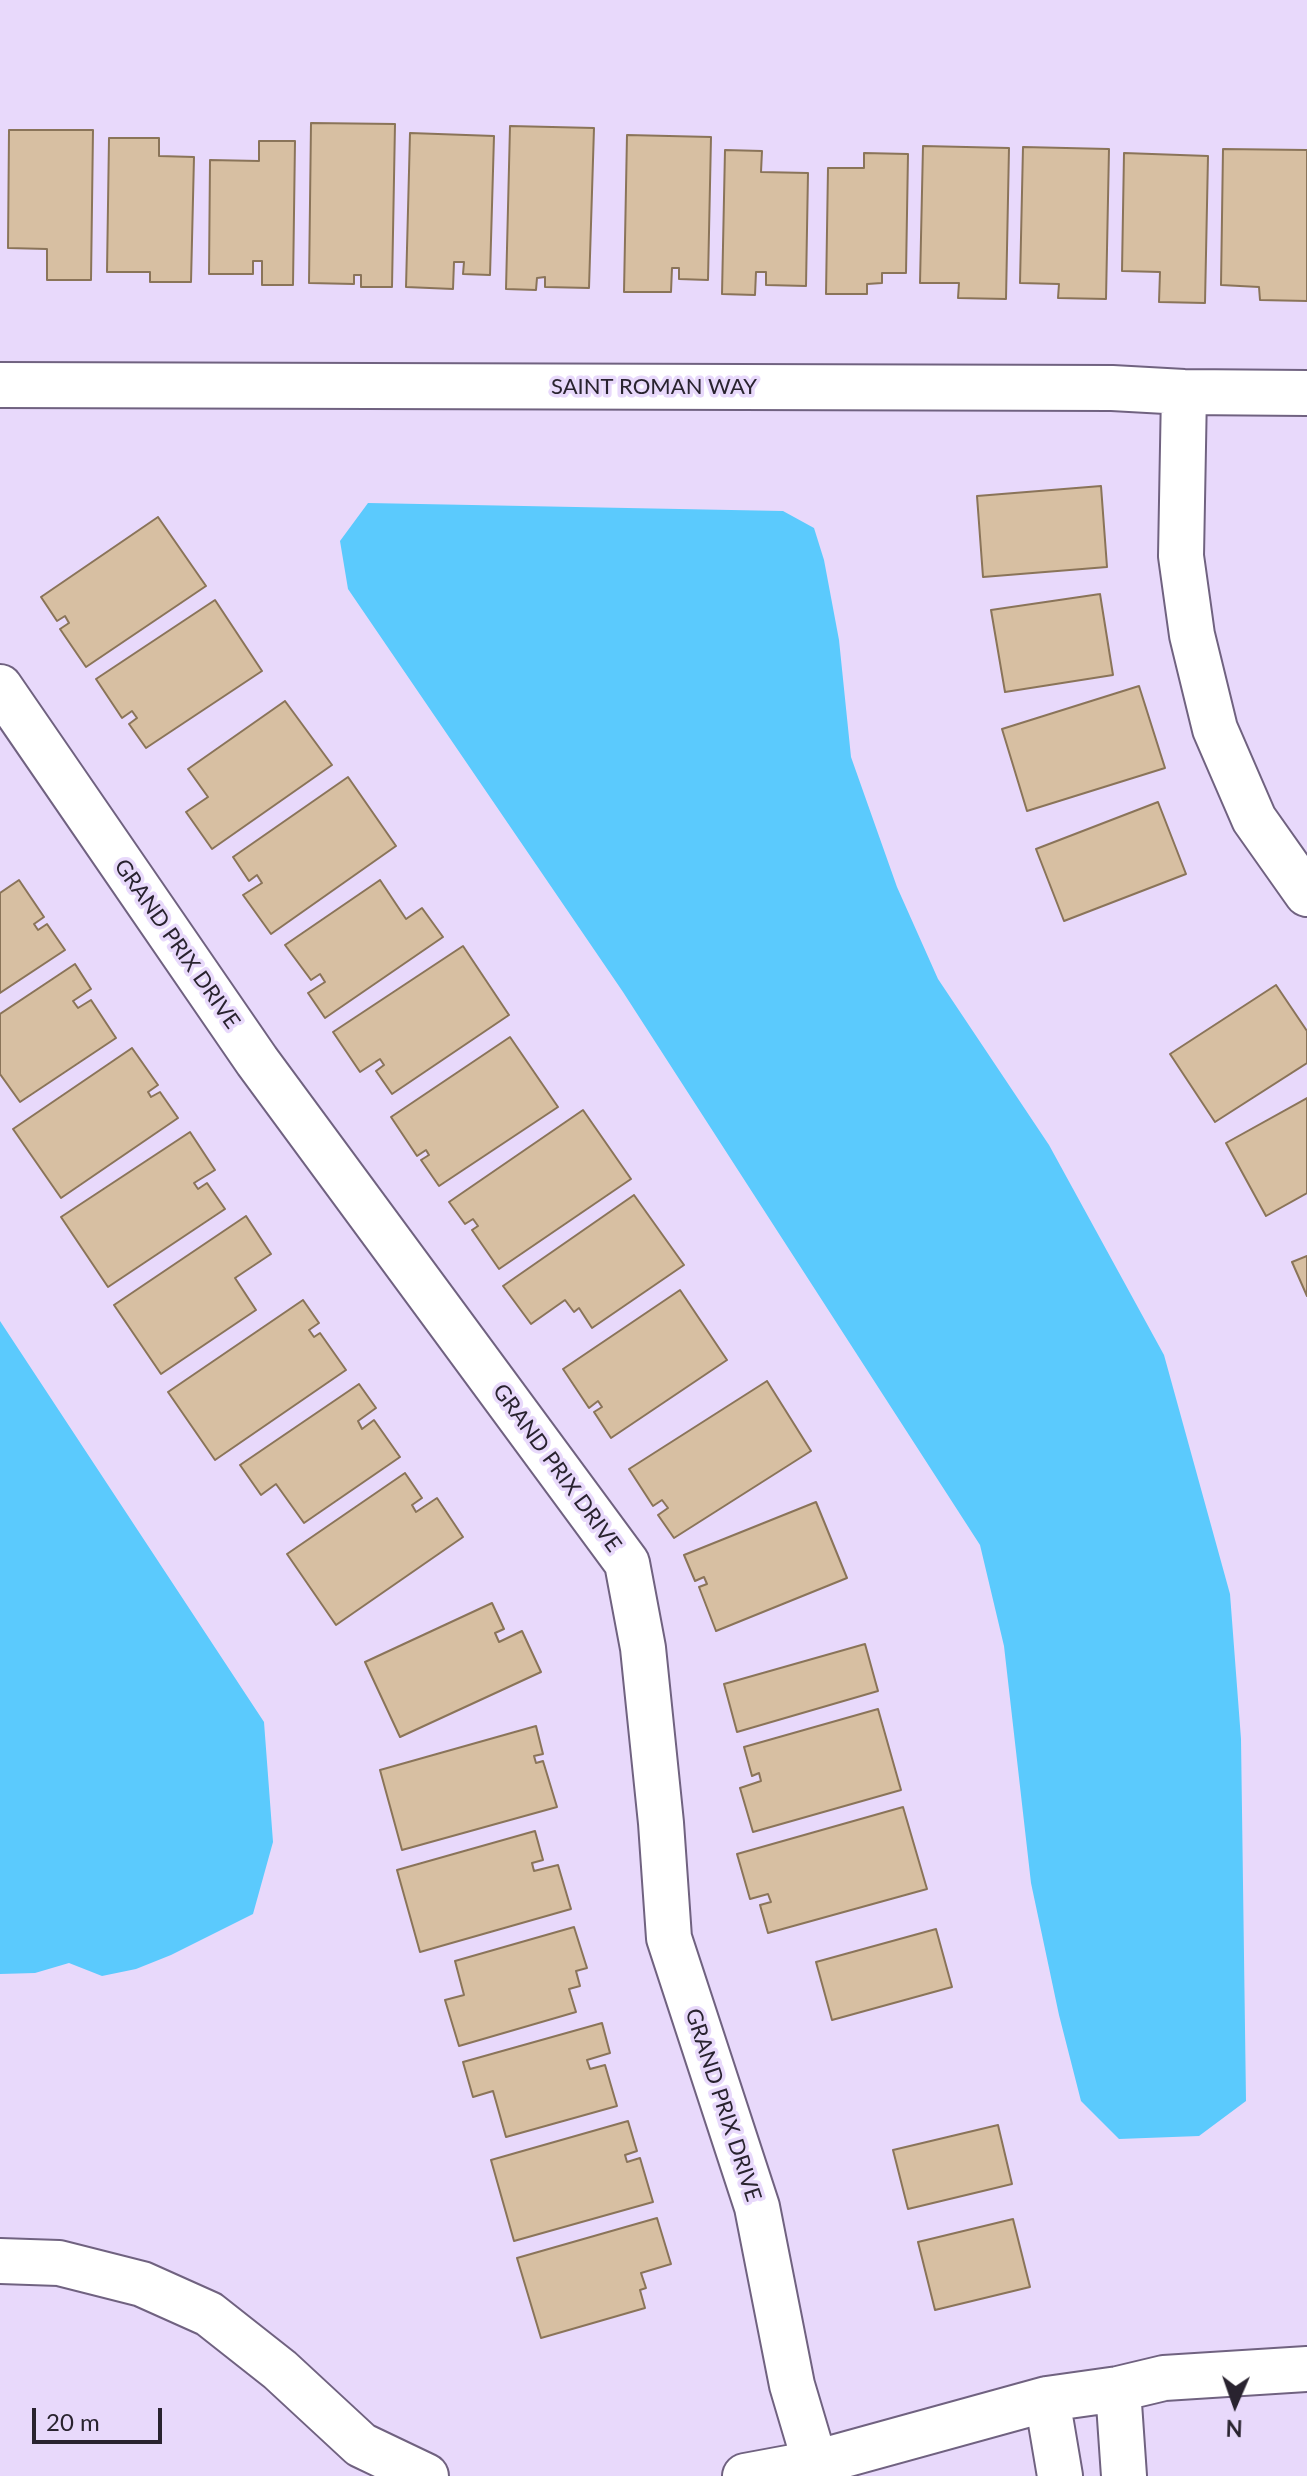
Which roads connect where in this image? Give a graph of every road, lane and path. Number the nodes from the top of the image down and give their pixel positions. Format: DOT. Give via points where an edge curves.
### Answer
graph roads {
  1 [pos="0,385"];
  2 [pos="1184,392"];
  3 [pos="1307,393"];
  4 [pos="0,687"];
  5 [pos="1307,894"];
  6 [pos="0,2261"];
  7 [pos="1307,2369"];
  8 [pos="1118,2389"];
  9 [pos="1047,2399"];
  10 [pos="817,2469"];
  11 [pos="426,2476"];
  12 [pos="745,2476"];
  13 [pos="1060,2476"];
  14 [pos="1124,2476"];
  1 -- 2 [label="street, SAINT ROMAN WAY"];
  2 -- 3 [label="street, SAINT ROMAN WAY"];
  2 -- 5 [label="street" via="1181,556 1192,635 1215,729 1254,819"];
  4 -- 10 [label="street, GRAND PRIX DRIVE" via="257,1061 627,1563 643,1648 669,1938 757,2207 792,2385"];
  6 -- 11 [label="street" via="59,2263 142,2284 209,2314 361,2445"];
  7 -- 8 [label="street" via="1164,2378"];
  8 -- 9 [label="street"];
  8 -- 14 [label="street"];
  9 -- 10 [label="street"];
  9 -- 13 [label="street"];
  10 -- 12 [label="street"];
}
